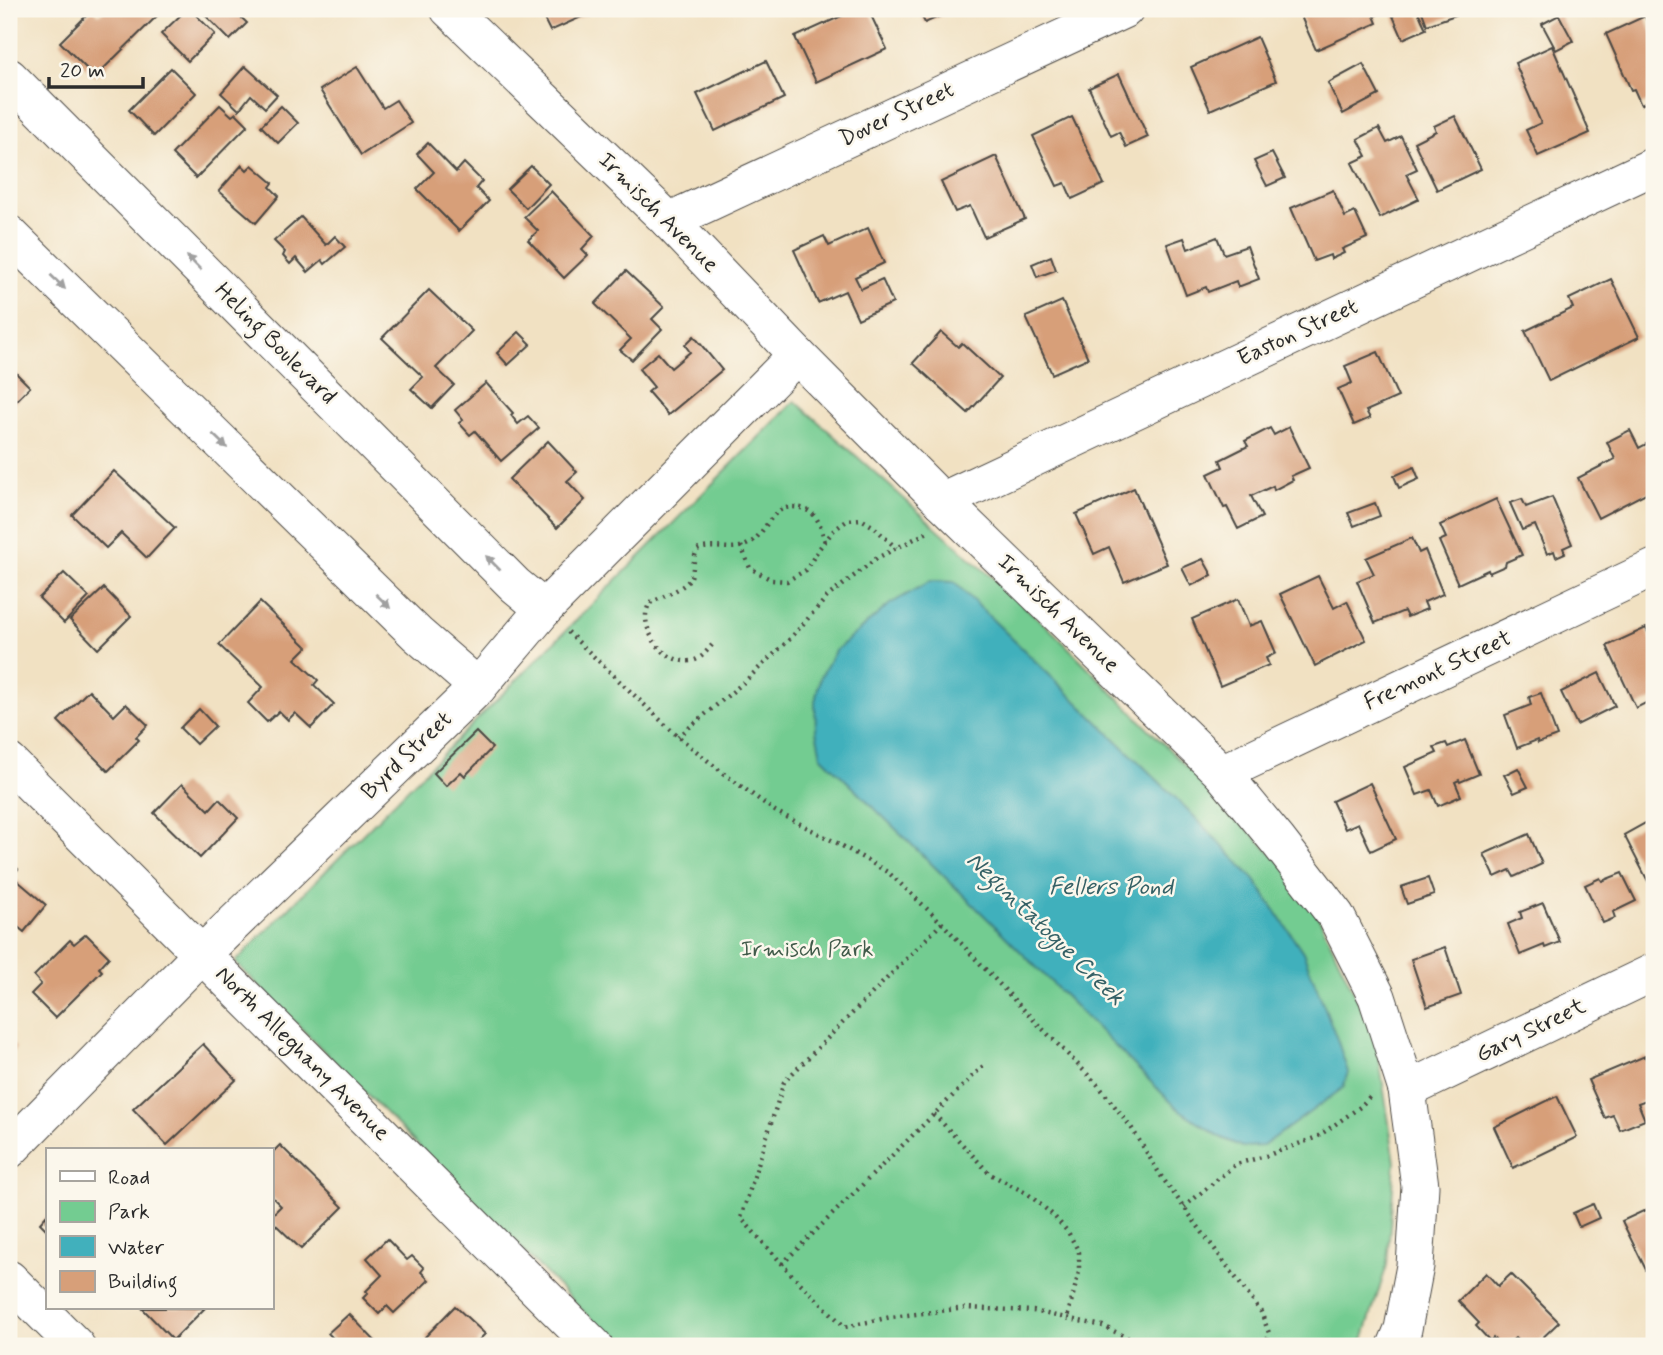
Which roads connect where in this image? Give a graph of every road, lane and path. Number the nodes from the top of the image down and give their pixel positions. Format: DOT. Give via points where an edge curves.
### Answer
graph roads {
  1 [pos="449,9"];
  2 [pos="1125,9"];
  3 [pos="9,78"];
  4 [pos="1654,166"];
  5 [pos="669,221"];
  6 [pos="9,234"];
  7 [pos="797,355"];
  8 [pos="932,511"];
  9 [pos="825,542"];
  10 [pos="740,547"];
  11 [pos="896,548"];
  12 [pos="1654,568"];
  13 [pos="544,610"];
  14 [pos="712,645"];
  15 [pos="478,687"];
  16 [pos="678,737"];
  17 [pos="9,762"];
  18 [pos="1222,773"];
  19 [pos="942,923"];
  20 [pos="202,954"];
  21 [pos="1654,972"];
  22 [pos="985,1064"];
  23 [pos="1403,1078"];
  24 [pos="934,1114"];
  25 [pos="9,1150"];
  26 [pos="1184,1207"];
  27 [pos="782,1264"];
  28 [pos="9,1279"];
  29 [pos="1067,1318"];
  30 [pos="76,1346"];
  31 [pos="594,1346"];
  32 [pos="1145,1346"];
  33 [pos="1266,1346"];
  34 [pos="1396,1346"];
  1 -- 5 [label="street, Irmisch Avenue"];
  2 -- 5 [label="street, Dover Street"];
  13 -- 3 [label="street, Heling Boulevard, one-way"];
  4 -- 8 [label="street, Easton Street"];
  5 -- 7 [label="street, Irmisch Avenue"];
  6 -- 15 [label="street, one-way" via="417,634"];
  7 -- 8 [label="street, Irmisch Avenue"];
  7 -- 13 [label="street, Byrd Street"];
  8 -- 11 [label="path" via="932,530"];
  8 -- 18 [label="street, Irmisch Avenue"];
  9 -- 10 [label="path" via="806,570 787,581 772,580 750,568"];
  9 -- 10 [label="path" via="817,516 794,507 781,509 760,535"];
  9 -- 11 [label="path" via="848,520 862,520"];
  10 -- 14 [label="path" via="697,550 689,582 649,604 648,630 664,652 692,662"];
  11 -- 16 [label="path" via="827,597 789,640"];
  12 -- 18 [label="street, Fremont Street"];
  13 -- 15 [label="street, Byrd Street"];
  13 -- 16 [label="path"];
  15 -- 20 [label="street, Byrd Street"];
  16 -- 19 [label="path" via="775,811 889,873"];
  17 -- 20 [label="street, North Alleghany Avenue"];
  18 -- 23 [label="street, Irmisch Avenue" via="1336,916 1377,997"];
  19 -- 26 [label="path" via="1098,1085"];
  19 -- 27 [label="path" via="783,1082 741,1218"];
  20 -- 25 [label="street, Byrd Street"];
  20 -- 31 [label="street, North Alleghany Avenue"];
  21 -- 23 [label="street, Gary Street"];
  22 -- 24 [label="path"];
  23 -- 26 [label="path" via="1317,1137 1236,1164"];
  23 -- 34 [label="street, Irmisch Avenue" via="1420,1186 1416,1266"];
  24 -- 27 [label="path"];
  24 -- 29 [label="path" via="990,1174 1028,1194 1068,1231 1079,1252 1079,1272"];
  26 -- 33 [label="path" via="1261,1312 1269,1333"];
  27 -- 29 [label="path" via="845,1326 966,1308 1033,1311"];
  28 -- 30 [label="street"];
  29 -- 32 [label="path" via="1103,1326"];
}
